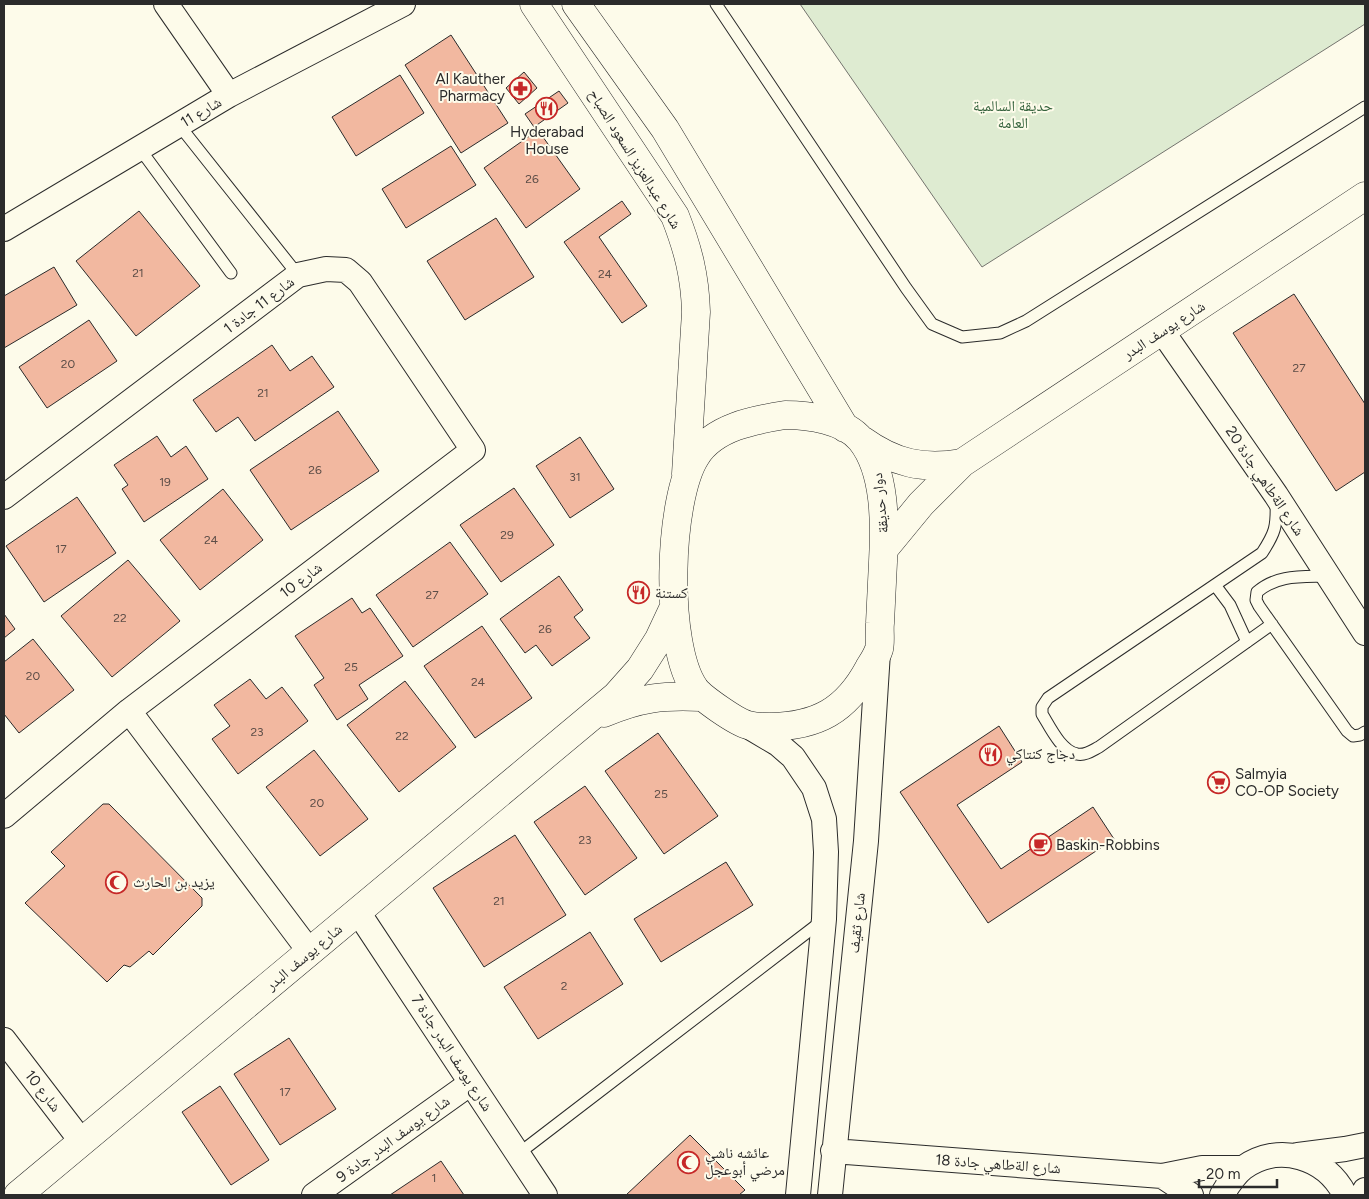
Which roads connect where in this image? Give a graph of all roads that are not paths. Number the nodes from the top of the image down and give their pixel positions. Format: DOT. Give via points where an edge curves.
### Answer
graph roads {
  1 [pos="166,4"];
  2 [pos="402,4"];
  3 [pos="534,4"];
  4 [pos="576,4"];
  5 [pos="716,4"];
  6 [pos="229,95"];
  7 [pos="1365,107"];
  8 [pos="179,125"];
  9 [pos="140,149"];
  10 [pos="1365,196"];
  11 [pos="4,229"];
  12 [pos="231,273"];
  13 [pos="298,275"];
  14 [pos="1162,331"];
  15 [pos="853,433"];
  16 [pos="473,450"];
  17 [pos="962,463"];
  18 [pos="686,479"];
  19 [pos="1276,495"];
  20 [pos="4,497"];
  21 [pos="884,549"];
  22 [pos="1328,576"];
  23 [pos="1215,584"];
  24 [pos="674,607"];
  25 [pos="1272,624"];
  26 [pos="1365,633"];
  27 [pos="1247,642"];
  28 [pos="878,650"];
  29 [pos="701,697"];
  30 [pos="129,710"];
  31 [pos="589,719"];
  32 [pos="746,725"];
  33 [pos="1365,732"];
  34 [pos="4,816"];
  35 [pos="358,912"];
  36 [pos="824,919"];
  37 [pos="310,952"];
  38 [pos="4,1040"];
  39 [pos="471,1083"];
  40 [pos="82,1142"];
  41 [pos="1365,1145"];
  42 [pos="834,1151"];
  43 [pos="518,1154"];
  44 [pos="1291,1155"];
  45 [pos="1242,1168"];
  46 [pos="1162,1176"];
  47 [pos="1365,1190"];
  48 [pos="18,1195"];
  49 [pos="314,1195"];
  50 [pos="545,1195"];
  51 [pos="798,1195"];
  52 [pos="830,1195"];
  53 [pos="1191,1195"];
  54 [pos="1222,1195"];
  55 [pos="1345,1195"];
  56 [pos="1363,1195"];
  1 -- 6 [label="street"];
  2 -- 6 [label="street, شارع 11"];
  3 -- 18 [label="street, شارع عبدالعزيز السعود الصباح" via="675,216 684,238 691,263 696,312"];
  4 -- 15 [label="street" via="665,129"];
  5 -- 7 [label="lane" via="932,324 962,337 1000,332 1026,321"];
  6 -- 8 [label="street, شارع 11"];
  8 -- 9 [label="street, شارع 11"];
  8 -- 13 [label="lane"];
  9 -- 11 [label="street, شارع 11"];
  9 -- 12 [label="lane"];
  10 -- 14 [label="street, شارع يوسف البدر"];
  13 -- 16 [label="street, شارع 11 جادة 1" via="326,269 346,270 360,282"];
  13 -- 20 [label="street, شارع 11 جادة 1"];
  14 -- 17 [label="street, شارع يوسف البدر"];
  14 -- 19 [label="street, شارع الةطاهي جادة 20"];
  15 -- 17 [label="street, شارع يوسف البدر" via="891,458 909,463 944,466"];
  15 -- 18 [label="street, دوار حديقة" via="824,420 802,415 754,420 730,429 710,442 696,455"];
  15 -- 21 [label="street, دوار حديقة" via="876,467 883,507"];
  16 -- 30 [label="street, شارع 10"];
  17 -- 21 [label="street, شارع يوسف البدر" via="921,504"];
  18 -- 24 [label="street, دوار حديقة" via="677,524"];
  19 -- 22 [label="street, شارع الةطاهي جادة 20"];
  19 -- 23 [label="lane" via="1277,526 1262,553"];
  21 -- 28 [label="street, دوار حديقة"];
  22 -- 25 [label="lane" via="1283,578 1265,585 1257,592 1256,600"];
  22 -- 26 [label="street, شارع الةطاهي جادة 20"];
  23 -- 27 [label="lane" via="1230,605"];
  23 -- 27 [label="lane" via="1048,698 1042,714 1066,749 1078,755 1086,753"];
  24 -- 29 [label="street, دوار حديقة" via="680,652 691,684"];
  24 -- 31 [label="street, شارع يوسف البدر" via="640,669"];
  25 -- 27 [label="lane"];
  25 -- 33 [label="lane" via="1347,731 1353,736"];
  28 -- 32 [label="street, دوار حديقة" via="861,683 837,708 821,718 788,726"];
  28 -- 42 [label="street, شارع ثقيف" via="866,841"];
  29 -- 31 [label="street, شارع يوسف البدر" via="643,698"];
  29 -- 32 [label="street, دوار حديقة"];
  30 -- 34 [label="street, شارع 10"];
  30 -- 37 [label="street"];
  31 -- 35 [label="street, شارع يوسف البدر"];
  32 -- 36 [label="street" via="793,757 814,788 825,826"];
  35 -- 37 [label="street, شارع يوسف البدر"];
  35 -- 39 [label="street, شارع يوسف البدر جادة 7"];
  36 -- 43 [label="lane"];
  36 -- 51 [label="street"];
  37 -- 40 [label="street, شارع يوسف البدر"];
  38 -- 40 [label="street, شارع 10"];
  39 -- 43 [label="street, شارع يوسف البدر جادة 7"];
  39 -- 49 [label="street, شارع يوسف البدر جادة 9" via="335,1185"];
  40 -- 48 [label="street, شارع يوسف البدر"];
  41 -- 44 [label="street"];
  42 -- 46 [label="street, شارع الةطاهي جادة 18"];
  42 -- 52 [label="street, شارع ثقيف"];
  43 -- 50 [label="street, شارع يوسف البدر جادة 7"];
  44 -- 45 [label="street" via="1274,1155"];
  44 -- 55 [label="street" via="1308,1159 1323,1168"];
  45 -- 46 [label="street, شارع الةطاهي جادة 18" via="1202,1168"];
  45 -- 54 [label="street"];
  46 -- 53 [label="street, شارع الةطاهي جادة 18"];
  47 -- 56 [label="street"];
}
